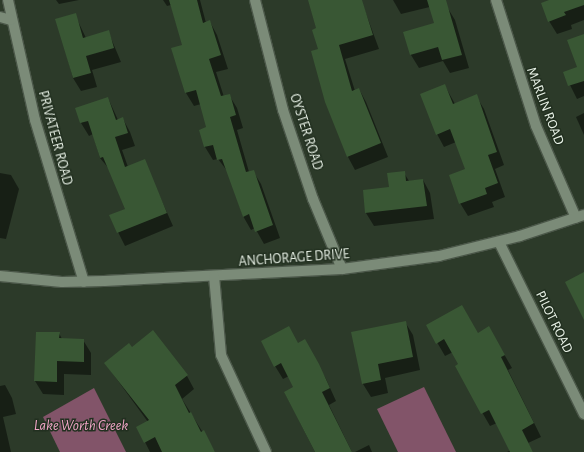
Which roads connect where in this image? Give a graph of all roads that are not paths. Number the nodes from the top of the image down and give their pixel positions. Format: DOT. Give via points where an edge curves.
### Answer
graph roads {
  1 [pos="8,0"];
  2 [pos="255,0"];
  3 [pos="496,0"];
  4 [pos="0,17"];
  5 [pos="11,20"];
  6 [pos="580,216"];
  7 [pos="500,242"];
  8 [pos="342,270"];
  9 [pos="0,276"];
  10 [pos="214,276"];
  11 [pos="84,282"];
  12 [pos="584,414"];
  13 [pos="266,452"];
  1 -- 5 [label="street, PRIVATEER ROAD"];
  2 -- 8 [label="street, OYSTER ROAD" via="283,110 313,199"];
  3 -- 6 [label="street, MARLIN ROAD" via="536,126"];
  4 -- 5 [label="street"];
  5 -- 11 [label="street, PRIVATEER ROAD" via="35,120"];
  6 -- 7 [label="street, ANCHORAGE DRIVE"];
  7 -- 8 [label="street, ANCHORAGE DRIVE" via="439,256"];
  7 -- 12 [label="street, PILOT ROAD"];
  8 -- 10 [label="street, ANCHORAGE DRIVE"];
  9 -- 11 [label="street, ANCHORAGE DRIVE"];
  10 -- 11 [label="street, ANCHORAGE DRIVE"];
  10 -- 13 [label="street" via="221,355"];
}
